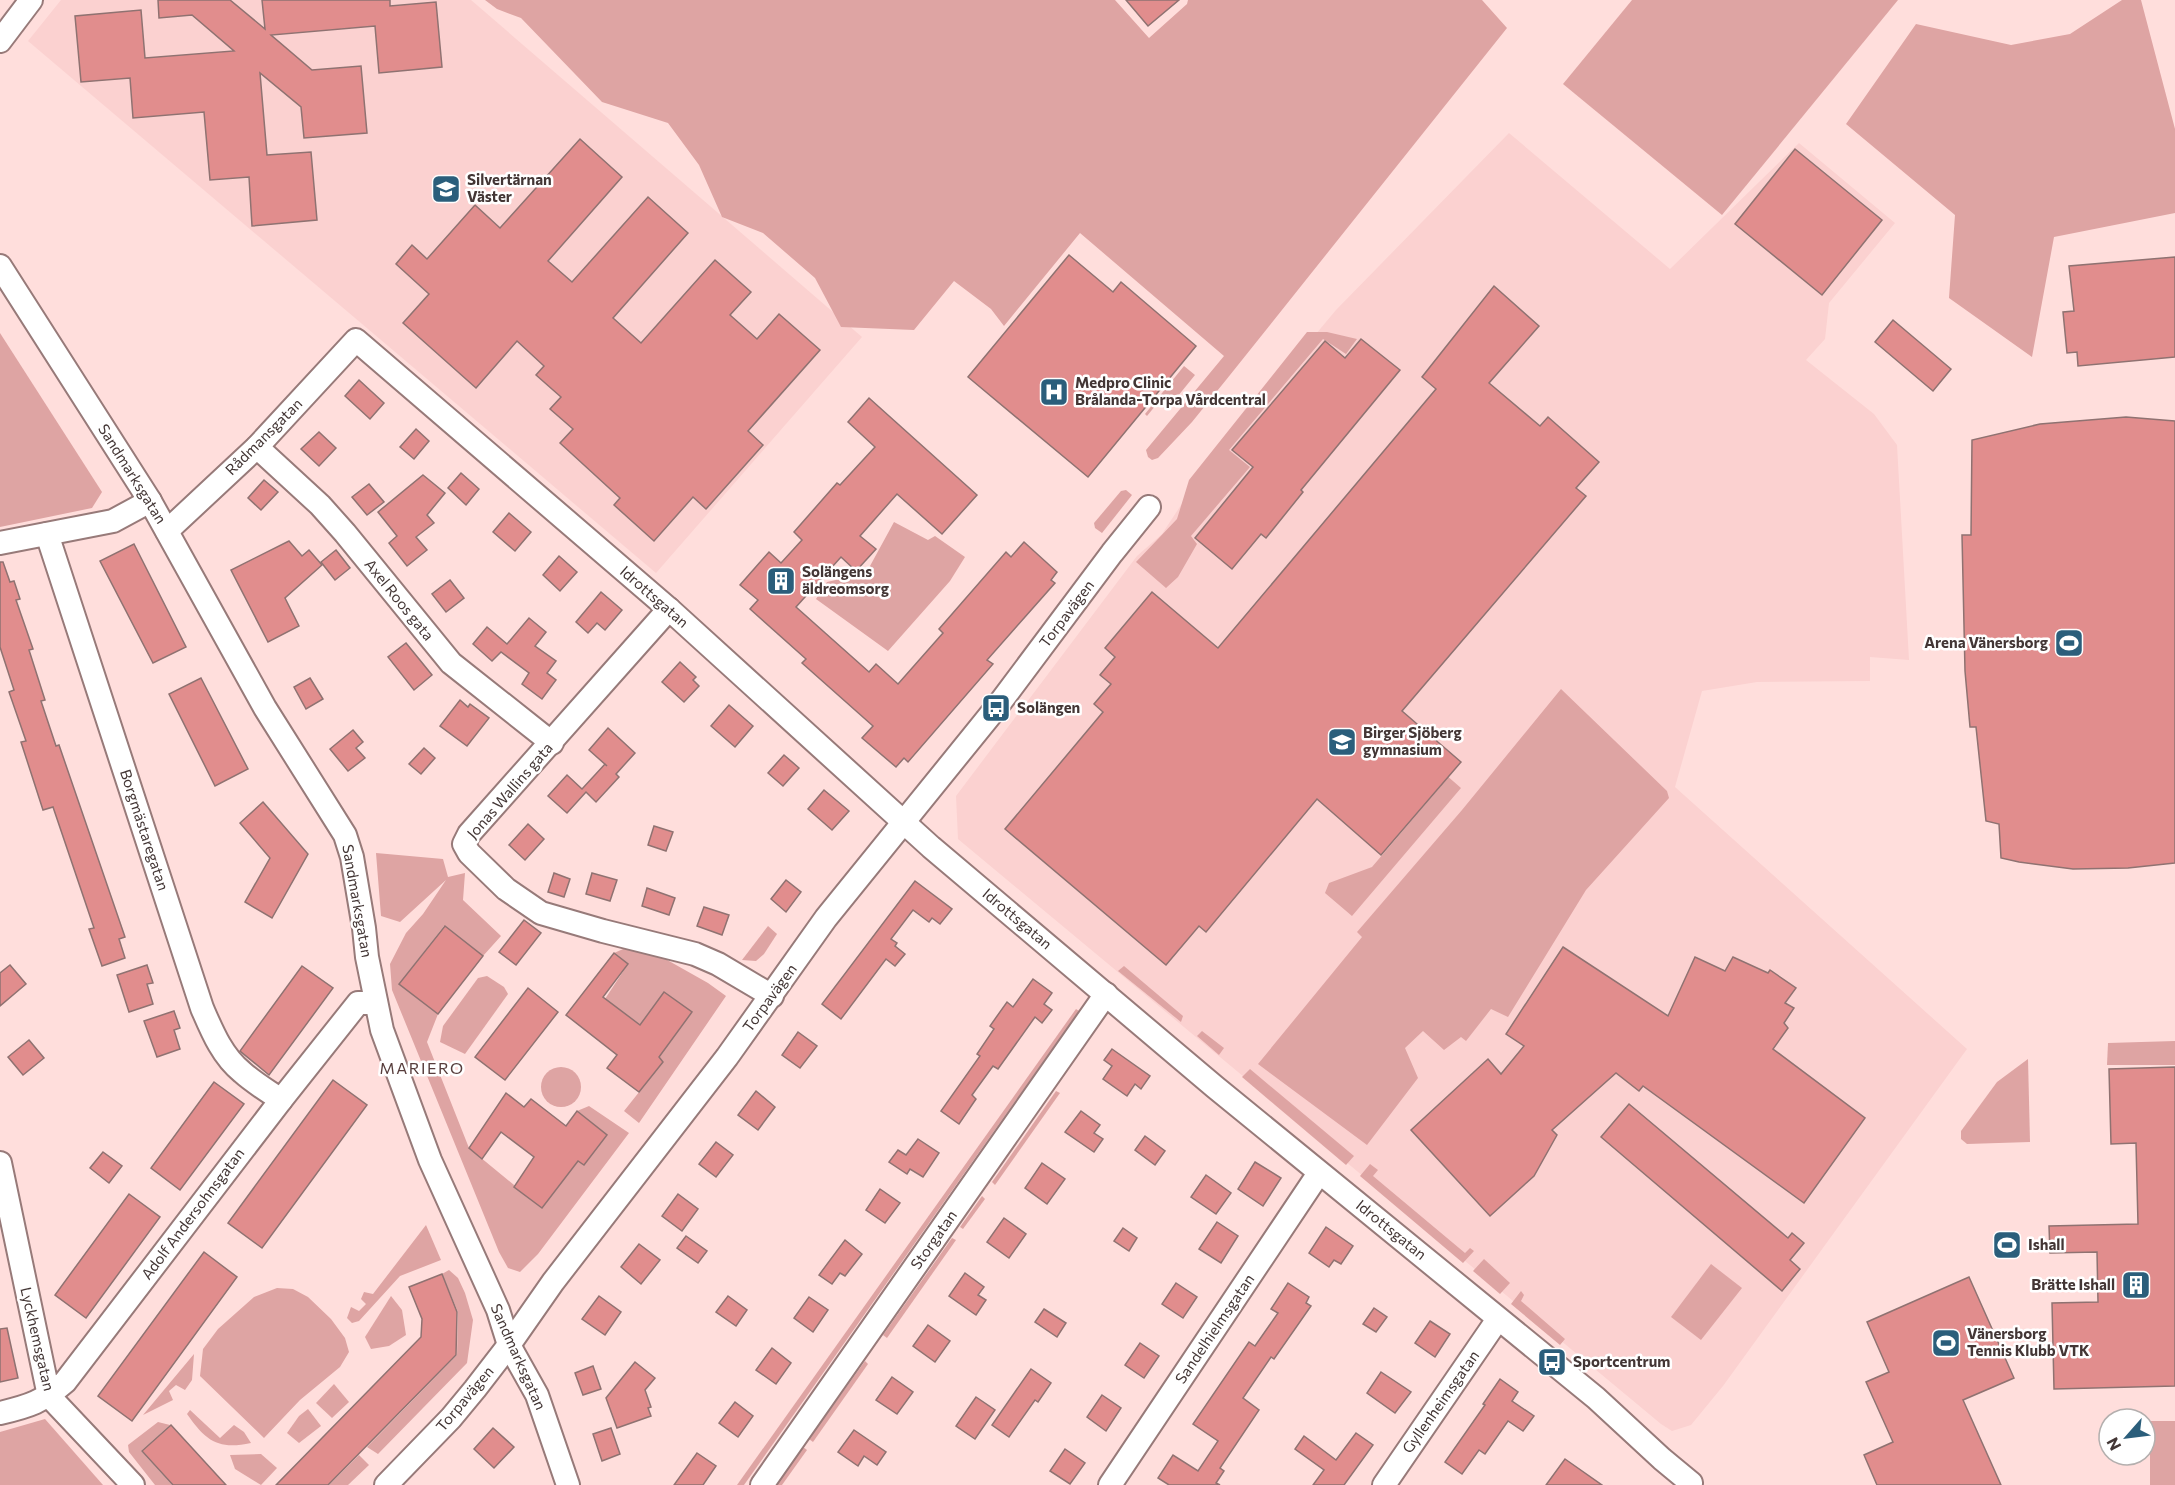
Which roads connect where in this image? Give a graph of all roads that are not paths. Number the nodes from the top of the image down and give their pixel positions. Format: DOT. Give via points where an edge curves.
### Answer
graph roads {
  1 [pos="31,0"];
  2 [pos="0,41"];
  3 [pos="0,266"];
  4 [pos="356,340"];
  5 [pos="257,447"];
  6 [pos="150,501"];
  7 [pos="1149,507"];
  8 [pos="167,531"];
  9 [pos="47,534"];
  10 [pos="0,543"];
  11 [pos="669,609"];
  12 [pos="552,742"];
  13 [pos="903,824"];
  14 [pos="1106,994"];
  15 [pos="771,996"];
  16 [pos="376,1003"];
  17 [pos="280,1100"];
  18 [pos="0,1163"];
  19 [pos="1319,1173"];
  20 [pos="1498,1319"];
  21 [pos="509,1345"];
  22 [pos="49,1396"];
  23 [pos="0,1413"];
  24 [pos="1690,1484"];
  25 [pos="133,1485"];
  26 [pos="386,1485"];
  27 [pos="568,1485"];
  28 [pos="762,1485"];
  29 [pos="1110,1485"];
  30 [pos="1383,1485"];
  1 -- 2 [label="street"];
  3 -- 6 [label="street, Sandmarksgatan"];
  4 -- 5 [label="street, Rådmansgatan"];
  4 -- 11 [label="street, Idrottsgatan"];
  5 -- 8 [label="street, Rådmansgatan"];
  5 -- 12 [label="street, Axel Roos gata" via="345,532 451,663"];
  6 -- 8 [label="street, Sandmarksgatan"];
  6 -- 9 [label="street" via="113,520"];
  7 -- 13 [label="street, Torpavägen"];
  8 -- 16 [label="street, Sandmarksgatan" via="265,708 345,835"];
  9 -- 10 [label="street"];
  9 -- 17 [label="street, Borgmästaregatan" via="202,1008 215,1038 240,1072"];
  11 -- 12 [label="street, Jonas Wallins gata"];
  11 -- 13 [label="street, Idrottsgatan"];
  12 -- 15 [label="street, Jonas Wallins gata" via="469,834 464,844 469,853 506,889 541,913 695,954"];
  13 -- 14 [label="street, Idrottsgatan"];
  13 -- 15 [label="street, Torpavägen" via="826,918"];
  14 -- 19 [label="street, Idrottsgatan"];
  14 -- 28 [label="street, Storgatan"];
  15 -- 21 [label="street, Torpavägen"];
  16 -- 17 [label="street, Adolf Andersohnsgatan" via="358,1003"];
  16 -- 21 [label="street, Sandmarksgatan" via="382,1030 430,1160 498,1310"];
  17 -- 22 [label="street, Adolf Andersohnsgatan" via="65,1382"];
  18 -- 22 [label="street, Lyckhemsgatan"];
  19 -- 20 [label="street, Idrottsgatan"];
  19 -- 29 [label="street, Sandelhielmsgatan"];
  20 -- 24 [label="street, Idrottsgatan" via="1596,1398"];
  20 -- 30 [label="street, Gyllenheimsgatan"];
  21 -- 26 [label="street, Torpavägen" via="451,1418"];
  21 -- 27 [label="street, Sandmarksgatan" via="537,1395"];
  22 -- 23 [label="street, Adolf Andersohnsgatan"];
  22 -- 25 [label="street, Lyckhemsgatan"];
}
